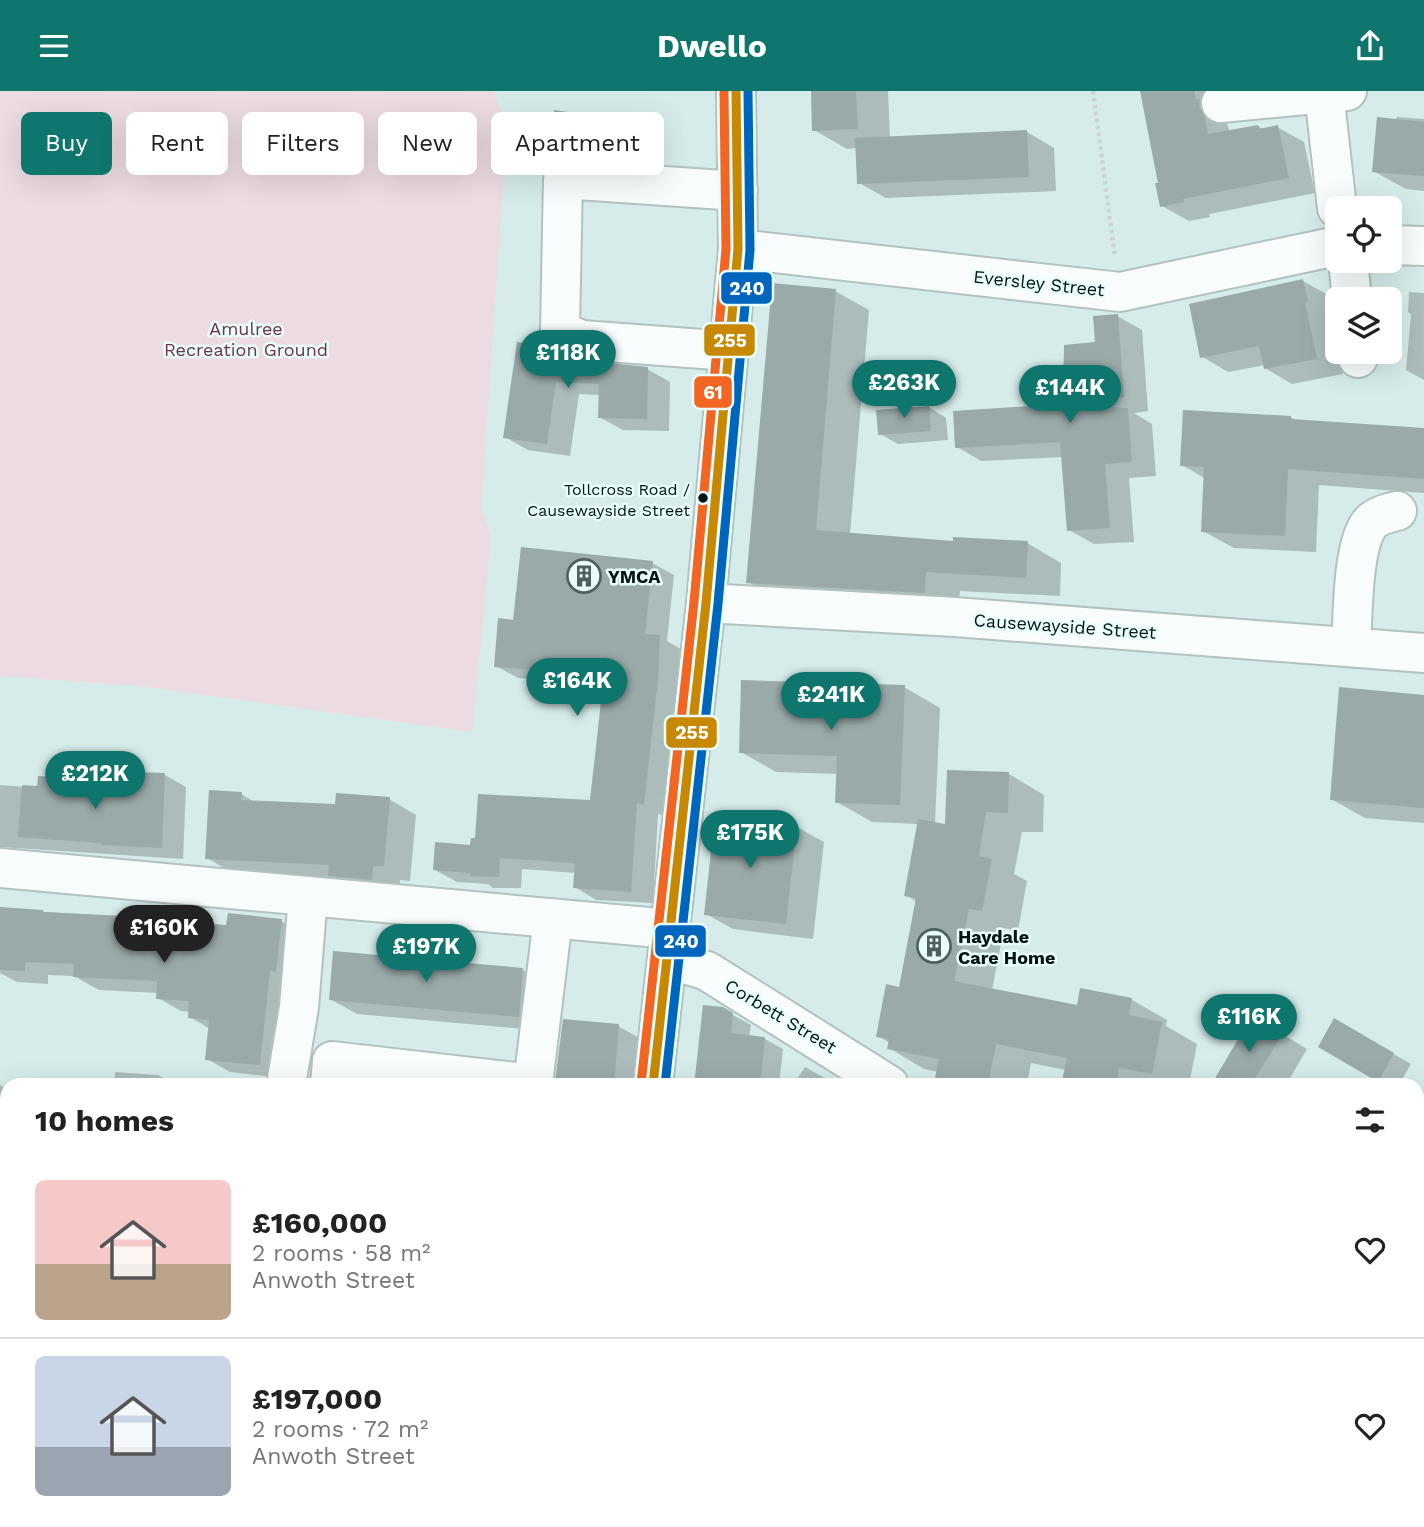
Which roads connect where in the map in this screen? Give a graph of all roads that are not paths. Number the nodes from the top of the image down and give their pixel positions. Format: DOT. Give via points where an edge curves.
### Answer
graph roads {
  1 [pos="736,91"];
  2 [pos="1336,92"];
  3 [pos="1221,103"];
  4 [pos="738,191"];
  5 [pos="1337,196"];
  6 [pos="1402,245"];
  7 [pos="1424,246"];
  8 [pos="738,249"];
  9 [pos="1325,249"];
  10 [pos="729,351"];
  11 [pos="1397,511"];
  12 [pos="706,603"];
  13 [pos="1351,647"];
  14 [pos="1424,653"];
  15 [pos="0,868"];
  16 [pos="308,896"];
  17 [pos="553,918"];
  18 [pos="669,944"];
  19 [pos="287,1078"];
  20 [pos="331,1078"];
  21 [pos="417,1078"];
  22 [pos="534,1078"];
  23 [pos="654,1078"];
  24 [pos="878,1078"];
  1 -- 4 [label="street"];
  2 -- 3 [label="street"];
  2 -- 5 [label="street"];
  4 -- 8 [label="street"];
  4 -- 10 [label="street" via="563,179 560,331 582,340"];
  6 -- 7 [label="street"];
  8 -- 9 [label="street, Eversley Street" via="1120,292"];
  8 -- 10 [label="street"];
  10 -- 12 [label="street"];
  11 -- 13 [label="street" via="1369,523 1362,541"];
  12 -- 13 [label="street, Causewayside Street"];
  12 -- 18 [label="street"];
  13 -- 14 [label="street, Causewayside Street"];
  15 -- 16 [label="street, Corbett Street"];
  16 -- 17 [label="street, Corbett Street"];
  16 -- 19 [label="street" via="299,1007"];
  17 -- 18 [label="street, Corbett Street"];
  17 -- 22 [label="street"];
  18 -- 23 [label="street"];
  18 -- 24 [label="street, Corbett Street"];
  20 -- 21 [label="street" via="332,1061"];
}
